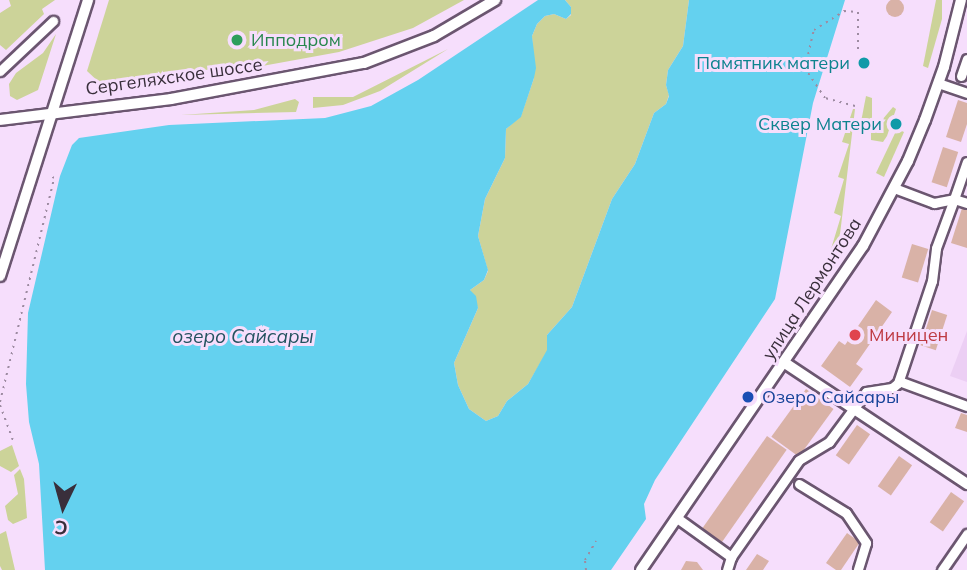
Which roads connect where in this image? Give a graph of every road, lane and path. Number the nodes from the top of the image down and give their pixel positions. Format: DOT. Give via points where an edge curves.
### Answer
graph roads {
  1 [pos="88,0"];
  2 [pos="495,0"];
  3 [pos="961,0"];
  4 [pos="53,21"];
  5 [pos="858,50"];
  6 [pos="967,59"];
  7 [pos="0,71"];
  8 [pos="961,76"];
  9 [pos="938,83"];
  10 [pos="967,93"];
  11 [pos="855,106"];
  12 [pos="52,112"];
  13 [pos="0,120"];
  14 [pos="967,162"];
  15 [pos="50,175"];
  16 [pos="894,188"];
  17 [pos="954,199"];
  18 [pos="967,204"];
  19 [pos="0,276"];
  20 [pos="785,363"];
  21 [pos="899,381"];
  22 [pos="0,403"];
  23 [pos="967,406"];
  24 [pos="853,409"];
  25 [pos="14,443"];
  26 [pos="799,484"];
  27 [pos="967,484"];
  28 [pos="677,518"];
  29 [pos="967,534"];
  30 [pos="596,541"];
  31 [pos="731,557"];
  32 [pos="586,570"];
  33 [pos="641,570"];
  34 [pos="727,570"];
  35 [pos="858,570"];
  36 [pos="942,570"];
  1 -- 12 [label="main road"];
  2 -- 12 [label="main road, Сергеляхское шоссе" via="434,36 364,63 171,99"];
  3 -- 9 [label="main road, улица Лермонтова"];
  4 -- 7 [label="street"];
  5 -- 11 [label="path" via="858,12 844,11 814,30 806,68 825,98"];
  6 -- 8 [label="street"];
  9 -- 10 [label="street"];
  9 -- 16 [label="main road, улица Лермонтова"];
  12 -- 13 [label="main road, Сергеляхское шоссе"];
  12 -- 19 [label="main road"];
  14 -- 17 [label="street"];
  15 -- 22 [label="path" via="54,178"];
  16 -- 17 [label="street" via="934,203"];
  16 -- 20 [label="main road, улица Лермонтова" via="863,246"];
  17 -- 18 [label="street"];
  17 -- 21 [label="street"];
  20 -- 24 [label="main road"];
  20 -- 28 [label="main road, улица Лермонтова"];
  21 -- 23 [label="street"];
  21 -- 24 [label="street" via="892,388 866,393"];
  22 -- 25 [label="path"];
  24 -- 27 [label="main road"];
  24 -- 31 [label="street" via="829,442 799,460"];
  26 -- 35 [label="street" via="846,513 866,542"];
  28 -- 31 [label="street"];
  28 -- 33 [label="main road, улица Лермонтова"];
  29 -- 36 [label="street"];
  30 -- 32 [label="path" via="585,560"];
  31 -- 34 [label="street"];
}
